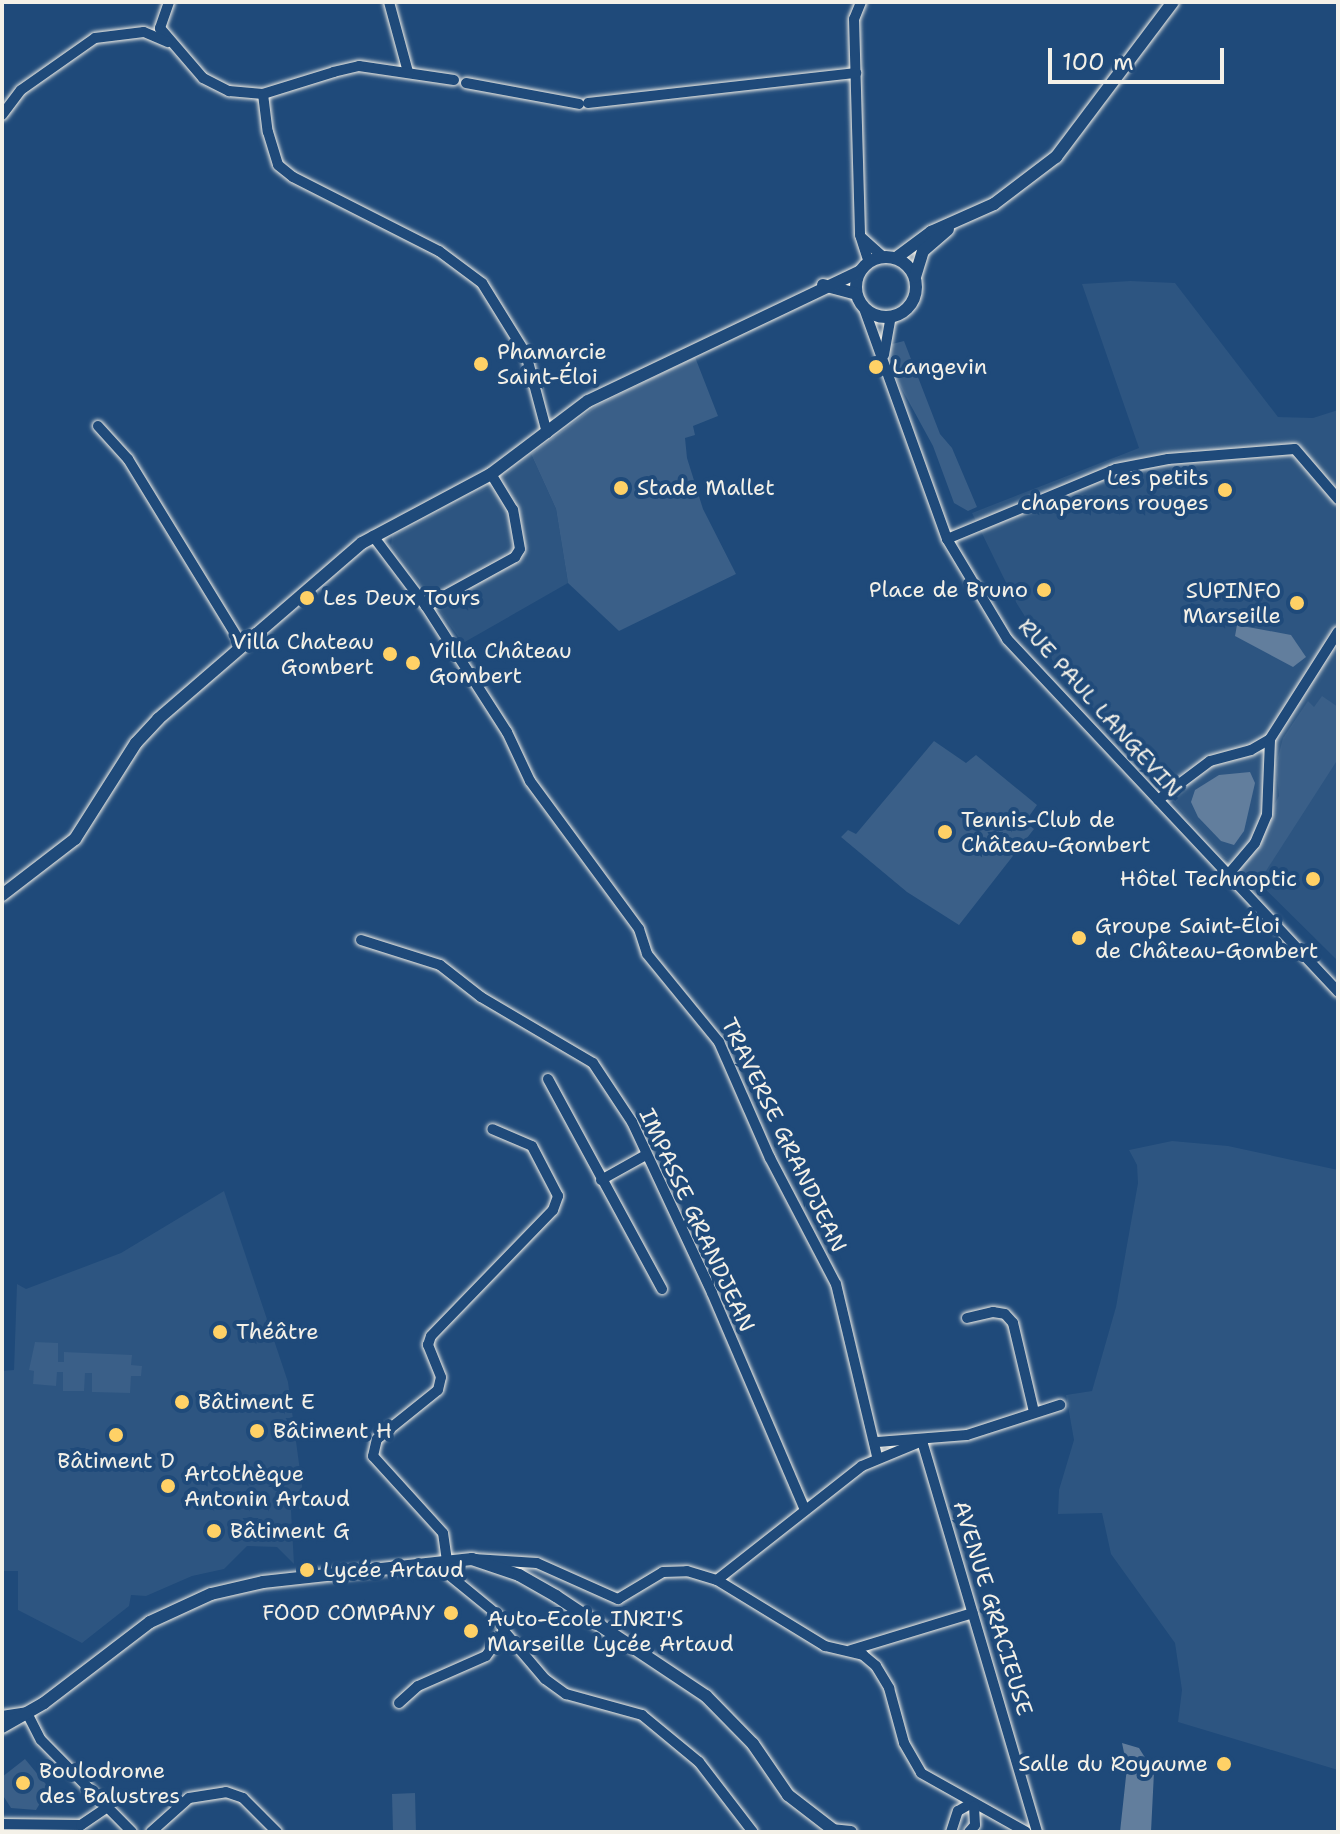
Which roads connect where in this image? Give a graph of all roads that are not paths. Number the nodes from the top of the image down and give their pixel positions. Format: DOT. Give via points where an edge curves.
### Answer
graph roads {
  1 [pos="169,2"];
  2 [pos="389,2"];
  3 [pos="1173,2"];
  4 [pos="857,4"];
  5 [pos="168,42"];
  6 [pos="408,72"];
  7 [pos="856,73"];
  8 [pos="454,80"];
  9 [pos="466,83"];
  10 [pos="263,94"];
  11 [pos="2,115"];
  12 [pos="965,218"];
  13 [pos="860,235"];
  14 [pos="889,257"];
  15 [pos="864,266"];
  16 [pos="915,277"];
  17 [pos="823,285"];
  18 [pos="856,294"];
  19 [pos="865,311"];
  20 [pos="891,317"];
  21 [pos="884,361"];
  22 [pos="98,426"];
  23 [pos="547,433"];
  24 [pos="491,474"];
  25 [pos="1338,499"];
  26 [pos="373,536"];
  27 [pos="947,539"];
  28 [pos="426,606"];
  29 [pos="1338,632"];
  30 [pos="243,647"];
  31 [pos="1270,739"];
  32 [pos="1158,800"];
  33 [pos="1227,876"];
  34 [pos="2,895"];
  35 [pos="361,940"];
  36 [pos="1338,992"];
  37 [pos="548,1079"];
  38 [pos="492,1129"];
  39 [pos="646,1155"];
  40 [pos="601,1180"];
  41 [pos="662,1289"];
  42 [pos="967,1318"];
  43 [pos="1060,1405"];
  44 [pos="1034,1412"];
  45 [pos="922,1441"];
  46 [pos="877,1442"];
  47 [pos="877,1456"];
  48 [pos="805,1510"];
  49 [pos="445,1559"];
  50 [pos="472,1559"];
  51 [pos="717,1580"];
  52 [pos="973,1613"];
  53 [pos="504,1631"];
  54 [pos="849,1651"];
  55 [pos="399,1703"];
  56 [pos="27,1713"];
  57 [pos="2,1717"];
  58 [pos="2,1727"];
  59 [pos="942,1787"];
  60 [pos="972,1805"];
  61 [pos="106,1808"];
  62 [pos="954,1823"];
  63 [pos="2,1824"];
  64 [pos="834,1831"];
  65 [pos="132,1832"];
  66 [pos="151,1832"];
  67 [pos="277,1832"];
  68 [pos="753,1832"];
  69 [pos="851,1832"];
  70 [pos="966,1832"];
  71 [pos="1026,1832"];
  72 [pos="1037,1832"];
  1 -- 5 [label="street" via="160,28"];
  2 -- 6 [label="street"];
  3 -- 12 [label="street" via="1056,157"];
  4 -- 7 [label="street"];
  5 -- 10 [label="street" via="203,78 229,91"];
  5 -- 11 [label="street" via="144,32 95,38 21,90"];
  6 -- 8 [label="street"];
  6 -- 10 [label="street" via="359,66"];
  7 -- 9 [label="street" via="584,104"];
  7 -- 13 [label="street"];
  10 -- 23 [label="street" via="278,165 439,251 482,283 526,354"];
  12 -- 14 [label="street"];
  12 -- 16 [label="street" via="923,251"];
  13 -- 14 [label="street"];
  13 -- 15 [label="street"];
  14 -- 15 [label="street"];
  14 -- 16 [label="street"];
  15 -- 17 [label="street"];
  15 -- 18 [label="street"];
  16 -- 20 [label="street" via="913,303"];
  17 -- 18 [label="street"];
  17 -- 23 [label="street" via="588,401"];
  18 -- 19 [label="street"];
  19 -- 20 [label="street"];
  19 -- 21 [label="street, RUE PAUL LANGEVIN"];
  20 -- 21 [label="street, RUE PAUL LANGEVIN"];
  21 -- 27 [label="street, RUE PAUL LANGEVIN"];
  22 -- 30 [label="street" via="128,459"];
  23 -- 24 [label="street"];
  24 -- 26 [label="street"];
  24 -- 28 [label="street" via="513,510 520,549 515,557"];
  25 -- 27 [label="street" via="1295,449 1168,459 1116,469"];
  26 -- 28 [label="street, TRAVERSE GRANDJEAN"];
  26 -- 30 [label="street"];
  27 -- 32 [label="street, RUE PAUL LANGEVIN" via="1007,639"];
  28 -- 46 [label="street, TRAVERSE GRANDJEAN" via="507,732 530,781 619,899 671,987 704,1018 719,1042 770,1158 836,1284"];
  29 -- 31 [label="street"];
  30 -- 34 [label="street" via="136,743 75,839"];
  31 -- 32 [label="street" via="1210,761"];
  31 -- 33 [label="street" via="1267,815 1255,843"];
  32 -- 33 [label="street, RUE PAUL LANGEVIN"];
  33 -- 36 [label="street, RUE PAUL LANGEVIN"];
  35 -- 39 [label="street, IMPASSE GRANDJEAN" via="440,965 481,997 593,1063"];
  37 -- 40 [label="street"];
  38 -- 49 [label="street" via="532,1146 558,1196 553,1210 431,1336 428,1345 441,1377 438,1390 377,1439 373,1456 443,1533"];
  39 -- 40 [label="street"];
  39 -- 48 [label="street, IMPASSE GRANDJEAN"];
  40 -- 41 [label="street"];
  42 -- 44 [label="street" via="993,1312 1005,1314 1013,1323"];
  43 -- 44 [label="street"];
  44 -- 45 [label="street" via="967,1435"];
  45 -- 46 [label="street"];
  45 -- 47 [label="street"];
  45 -- 52 [label="street, AVENUE GRACIEUSE"];
  46 -- 47 [label="street, TRAVERSE GRANDJEAN"];
  47 -- 48 [label="street"];
  48 -- 51 [label="street"];
  49 -- 50 [label="street"];
  49 -- 53 [label="street" via="449,1575 498,1615"];
  49 -- 56 [label="street" via="263,1582 211,1594 150,1622"];
  50 -- 51 [label="street" via="537,1563 618,1599 663,1572 687,1571"];
  50 -- 64 [label="street" via="519,1575 556,1596 706,1696 753,1744 788,1795"];
  51 -- 54 [label="street" via="825,1646"];
  52 -- 54 [label="street"];
  52 -- 72 [label="street, AVENUE GRACIEUSE"];
  53 -- 55 [label="street" via="486,1656 418,1686"];
  53 -- 68 [label="street" via="545,1679 566,1694 642,1715 699,1762"];
  54 -- 59 [label="street" via="876,1666 889,1688 911,1760 929,1781"];
  56 -- 57 [label="street"];
  56 -- 58 [label="street"];
  56 -- 61 [label="street" via="41,1740"];
  59 -- 60 [label="street"];
  59 -- 62 [label="street"];
  60 -- 62 [label="street"];
  60 -- 70 [label="street" via="975,1825"];
  60 -- 71 [label="street"];
  61 -- 63 [label="street" via="81,1825"];
  61 -- 65 [label="street"];
  62 -- 70 [label="street"];
  64 -- 69 [label="street"];
  66 -- 67 [label="street" via="189,1798 226,1792 243,1798"];
}
